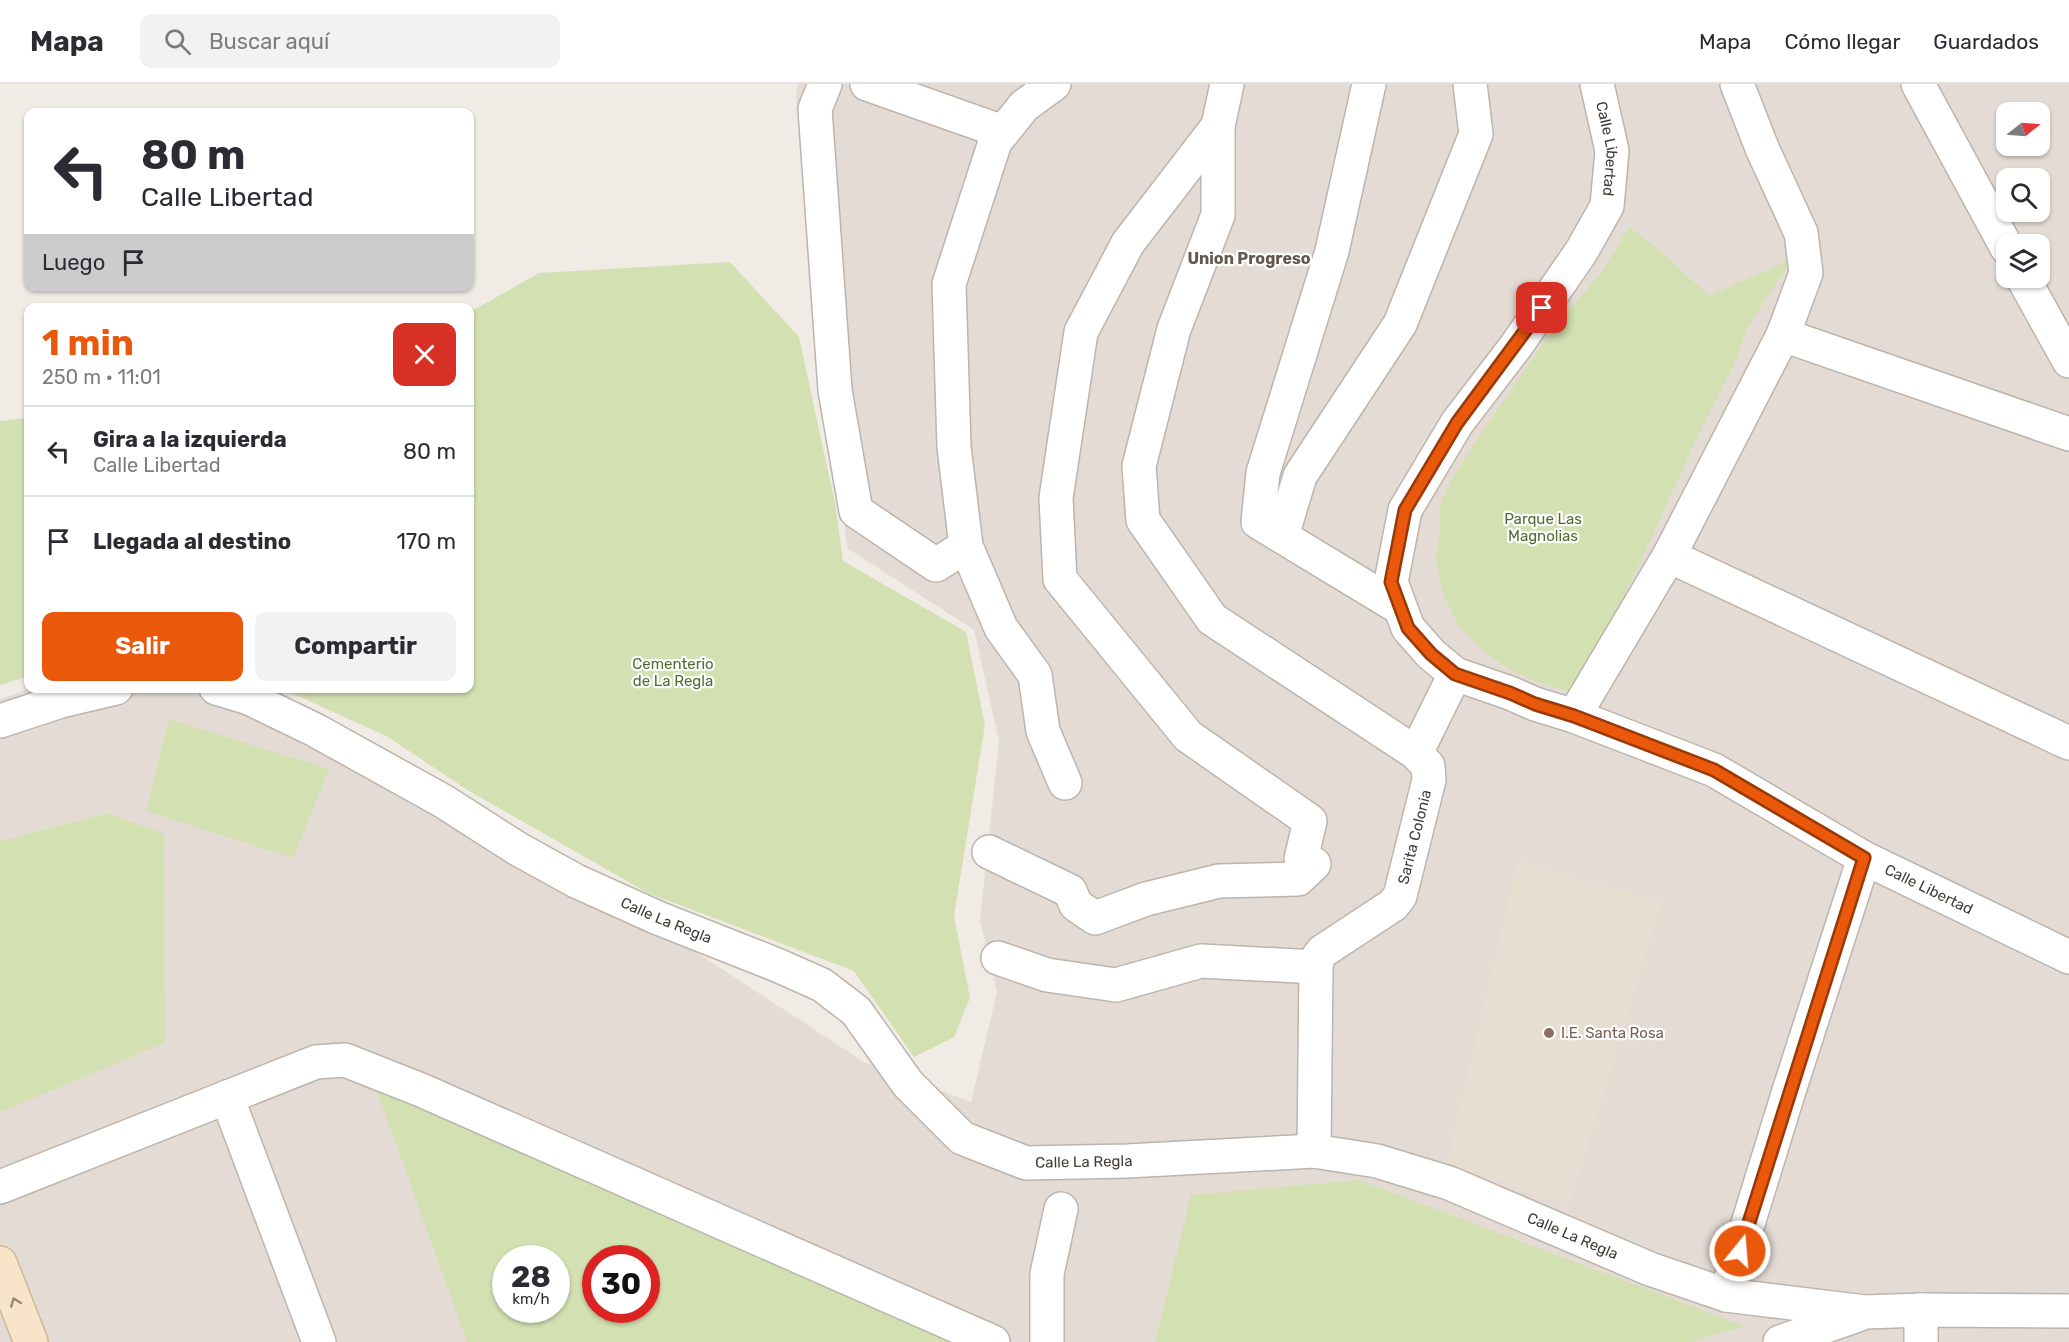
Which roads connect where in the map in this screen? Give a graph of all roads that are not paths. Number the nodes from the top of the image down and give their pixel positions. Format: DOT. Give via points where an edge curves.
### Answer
graph roads {
  1 [pos="825,84"];
  2 [pos="867,84"];
  3 [pos="1054,84"];
  4 [pos="1227,84"];
  5 [pos="1369,84"];
  6 [pos="1470,84"];
  7 [pos="1597,84"];
  8 [pos="1737,84"];
  9 [pos="1918,84"];
  10 [pos="1218,126"];
  11 [pos="1003,132"];
  12 [pos="1999,234"];
  13 [pos="2029,288"];
  14 [pos="1783,335"];
  15 [pos="2069,361"];
  16 [pos="2069,434"];
  17 [pos="1282,536"];
  18 [pos="966,546"];
  19 [pos="1669,556"];
  20 [pos="1400,608"];
  21 [pos="1455,674"];
  22 [pos="95,693"];
  23 [pos="232,693"];
  24 [pos="1574,716"];
  25 [pos="0,721"];
  26 [pos="2069,743"];
  27 [pos="1416,753"];
  28 [pos="1065,783"];
  29 [pos="989,852"];
  30 [pos="1864,858"];
  31 [pos="2069,957"];
  32 [pos="998,958"];
  33 [pos="1316,967"];
  34 [pos="226,1097"];
  35 [pos="1314,1151"];
  36 [pos="0,1187"];
  37 [pos="1060,1209"];
  38 [pos="0,1263"];
  39 [pos="1726,1295"];
  40 [pos="1921,1310"];
  41 [pos="2069,1311"];
  42 [pos="1865,1312"];
  43 [pos="31,1342"];
  44 [pos="319,1342"];
  45 [pos="993,1342"];
  46 [pos="1047,1342"];
  47 [pos="1780,1342"];
  48 [pos="1921,1342"];
  1 -- 18 [label="street" via="815,108 835,390 856,511 936,566"];
  2 -- 11 [label="street"];
  3 -- 11 [label="street" via="1024,106"];
  4 -- 10 [label="street"];
  5 -- 17 [label="street" via="1332,250 1263,472 1258,522"];
  6 -- 17 [label="street" via="1476,134 1400,324 1300,476"];
  7 -- 20 [label="street, Calle Libertad" via="1612,150 1607,206 1581,252 1457,423 1405,510 1391,582"];
  8 -- 14 [label="street" via="1801,233 1806,273"];
  9 -- 12 [label="street"];
  10 -- 27 [label="street" via="1218,215 1174,329 1139,466 1143,520 1212,619"];
  10 -- 29 [label="street" via="1128,243 1081,332 1056,498 1060,579 1188,736 1310,820 1301,859 1314,864 1298,879 1219,881 1146,899 1095,918 1076,905 1070,891"];
  11 -- 18 [label="street" via="995,142 949,284 954,447"];
  13 -- 15 [label="street"];
  14 -- 16 [label="street"];
  14 -- 19 [label="street"];
  17 -- 20 [label="street"];
  18 -- 28 [label="street" via="1001,628 1035,675 1043,731"];
  19 -- 24 [label="street"];
  19 -- 26 [label="street"];
  20 -- 21 [label="street, Calle Libertad" via="1408,628"];
  21 -- 24 [label="street, Calle Libertad"];
  21 -- 27 [label="street"];
  22 -- 25 [label="street"];
  23 -- 35 [label="street, Calle La Regla" via="315,730 576,881 822,985 856,1011 908,1084 962,1138 1026,1163"];
  24 -- 30 [label="street, Calle Libertad" via="1714,770"];
  27 -- 33 [label="street, Sarita Colonia" via="1428,766 1429,780 1400,896 1393,905 1323,951"];
  30 -- 31 [label="street, Calle Libertad"];
  30 -- 39 [label="street"];
  32 -- 33 [label="street" via="1047,975 1116,985 1201,961"];
  33 -- 35 [label="street"];
  34 -- 36 [label="street"];
  34 -- 44 [label="street"];
  34 -- 45 [label="street" via="316,1062 345,1060 432,1094"];
  35 -- 39 [label="street, Calle La Regla" via="1377,1161 1449,1183 1650,1269"];
  37 -- 46 [label="street" via="1047,1274"];
  43 -- 38 [label="street, one-way"];
  39 -- 42 [label="street, Calle La Regla"];
  40 -- 41 [label="street, Calle La Regla"];
  40 -- 42 [label="street, Calle La Regla"];
  40 -- 48 [label="street"];
  42 -- 47 [label="street"];
}
